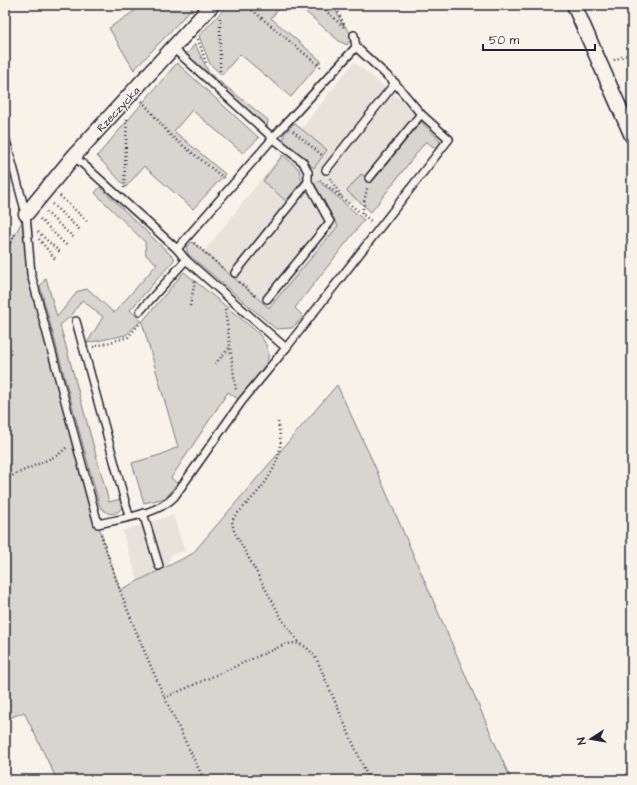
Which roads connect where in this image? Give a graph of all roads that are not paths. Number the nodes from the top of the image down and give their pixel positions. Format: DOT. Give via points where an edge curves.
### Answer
graph roads {
  1 [pos="212,5"];
  2 [pos="574,5"];
  3 [pos="354,36"];
  4 [pos="356,47"];
  5 [pos="174,48"];
  6 [pos="395,83"];
  7 [pos="421,114"];
  8 [pos="632,136"];
  9 [pos="5,137"];
  10 [pos="274,139"];
  11 [pos="74,156"];
  12 [pos="326,170"];
  13 [pos="369,178"];
  14 [pos="308,182"];
  15 [pos="26,214"];
  16 [pos="177,249"];
  17 [pos="186,260"];
  18 [pos="236,273"];
  19 [pos="267,299"];
  20 [pos="140,311"];
  21 [pos="76,321"];
  22 [pos="286,348"];
  23 [pos="143,513"];
  24 [pos="128,516"];
  25 [pos="159,566"];
  1 -- 5 [label="street, Rzeczycka"];
  2 -- 8 [label="street"];
  3 -- 4 [label="lane"];
  4 -- 6 [label="lane"];
  4 -- 10 [label="lane" via="329,74"];
  5 -- 10 [label="lane"];
  5 -- 11 [label="street, Rzeczycka"];
  6 -- 7 [label="lane"];
  6 -- 12 [label="lane"];
  7 -- 13 [label="lane"];
  7 -- 22 [label="lane" via="449,139"];
  9 -- 15 [label="lane"];
  10 -- 14 [label="lane" via="303,162 308,172"];
  10 -- 16 [label="lane"];
  11 -- 15 [label="street, Rzeczycka"];
  11 -- 16 [label="lane"];
  14 -- 18 [label="lane"];
  14 -- 19 [label="lane" via="330,222"];
  15 -- 24 [label="lane" via="31,274 98,524"];
  16 -- 17 [label="lane"];
  17 -- 20 [label="lane"];
  17 -- 22 [label="lane"];
  21 -- 24 [label="lane"];
  22 -- 23 [label="lane" via="242,401 174,497 166,505"];
  23 -- 24 [label="lane"];
  23 -- 25 [label="lane"];
}
